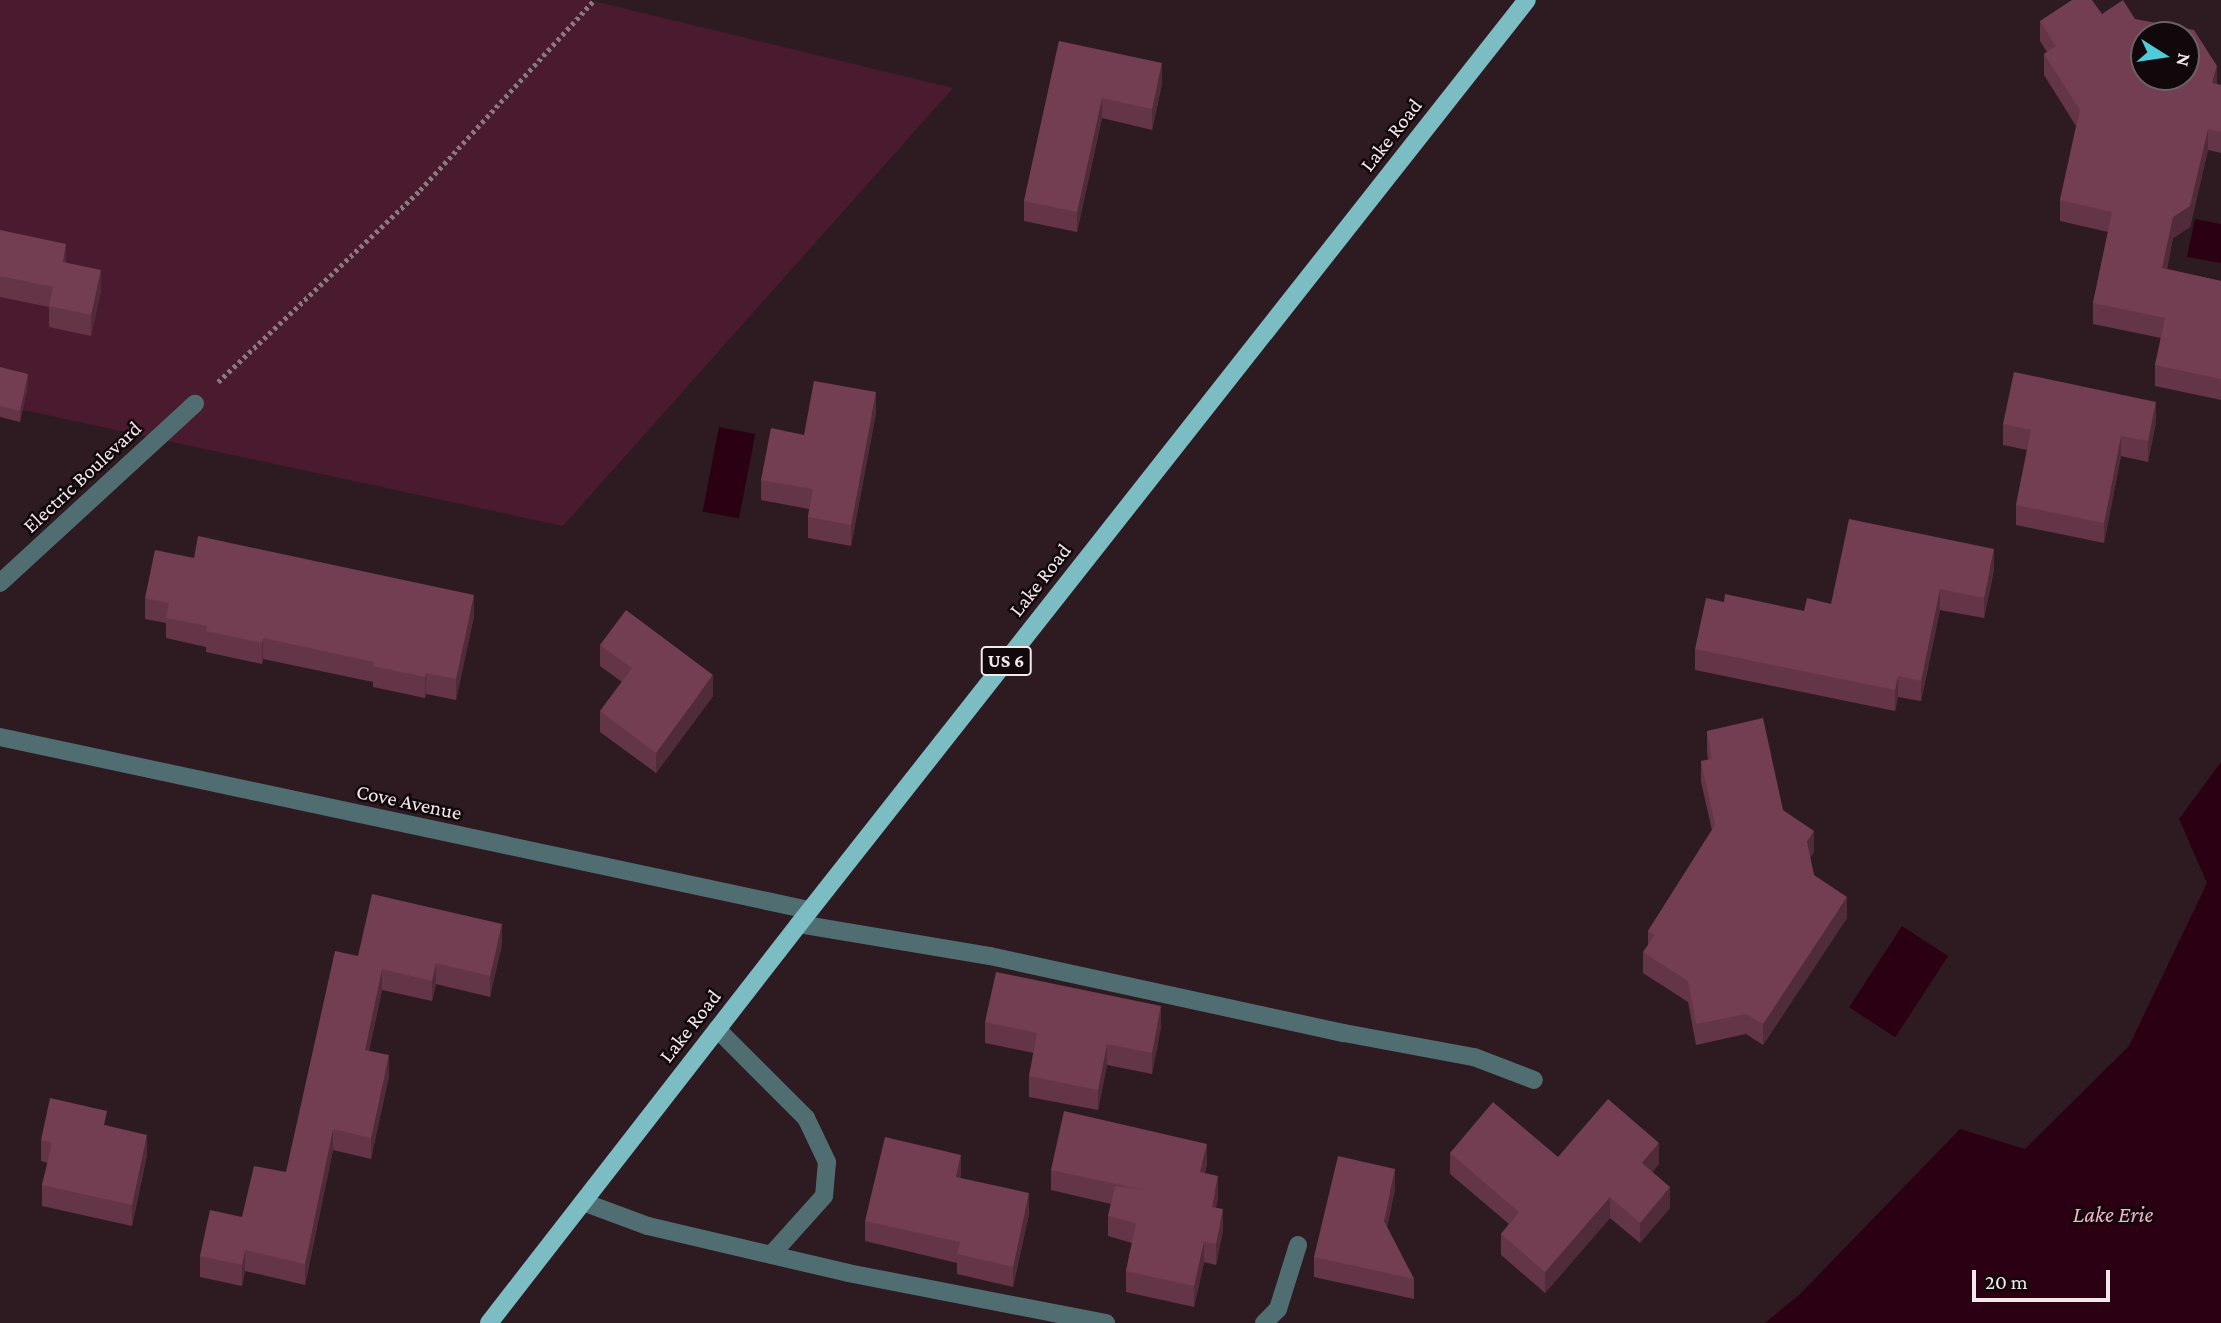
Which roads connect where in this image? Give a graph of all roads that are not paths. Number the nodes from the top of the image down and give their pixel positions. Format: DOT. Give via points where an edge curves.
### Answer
graph roads {
  1 [pos="1527,0"];
  2 [pos="195,404"];
  3 [pos="0,583"];
  4 [pos="0,737"];
  5 [pos="804,917"];
  6 [pos="717,1029"];
  7 [pos="1534,1080"];
  8 [pos="583,1202"];
  9 [pos="1298,1245"];
  10 [pos="771,1255"];
  11 [pos="489,1323"];
  12 [pos="1106,1323"];
  13 [pos="1264,1323"];
  1 -- 5 [label="main road, Lake Road / US 6"];
  2 -- 3 [label="street, Electric Boulevard"];
  4 -- 5 [label="street, Cove Avenue"];
  5 -- 6 [label="main road, Lake Road / US 6"];
  5 -- 7 [label="street, Cove Avenue" via="1474,1057"];
  6 -- 8 [label="main road, Lake Road / US 6"];
  6 -- 10 [label="street" via="806,1118 827,1162 824,1196"];
  8 -- 10 [label="street" via="648,1226"];
  8 -- 11 [label="main road, Lake Road / US 6"];
  9 -- 13 [label="street" via="1278,1309"];
  10 -- 12 [label="street"];
}
